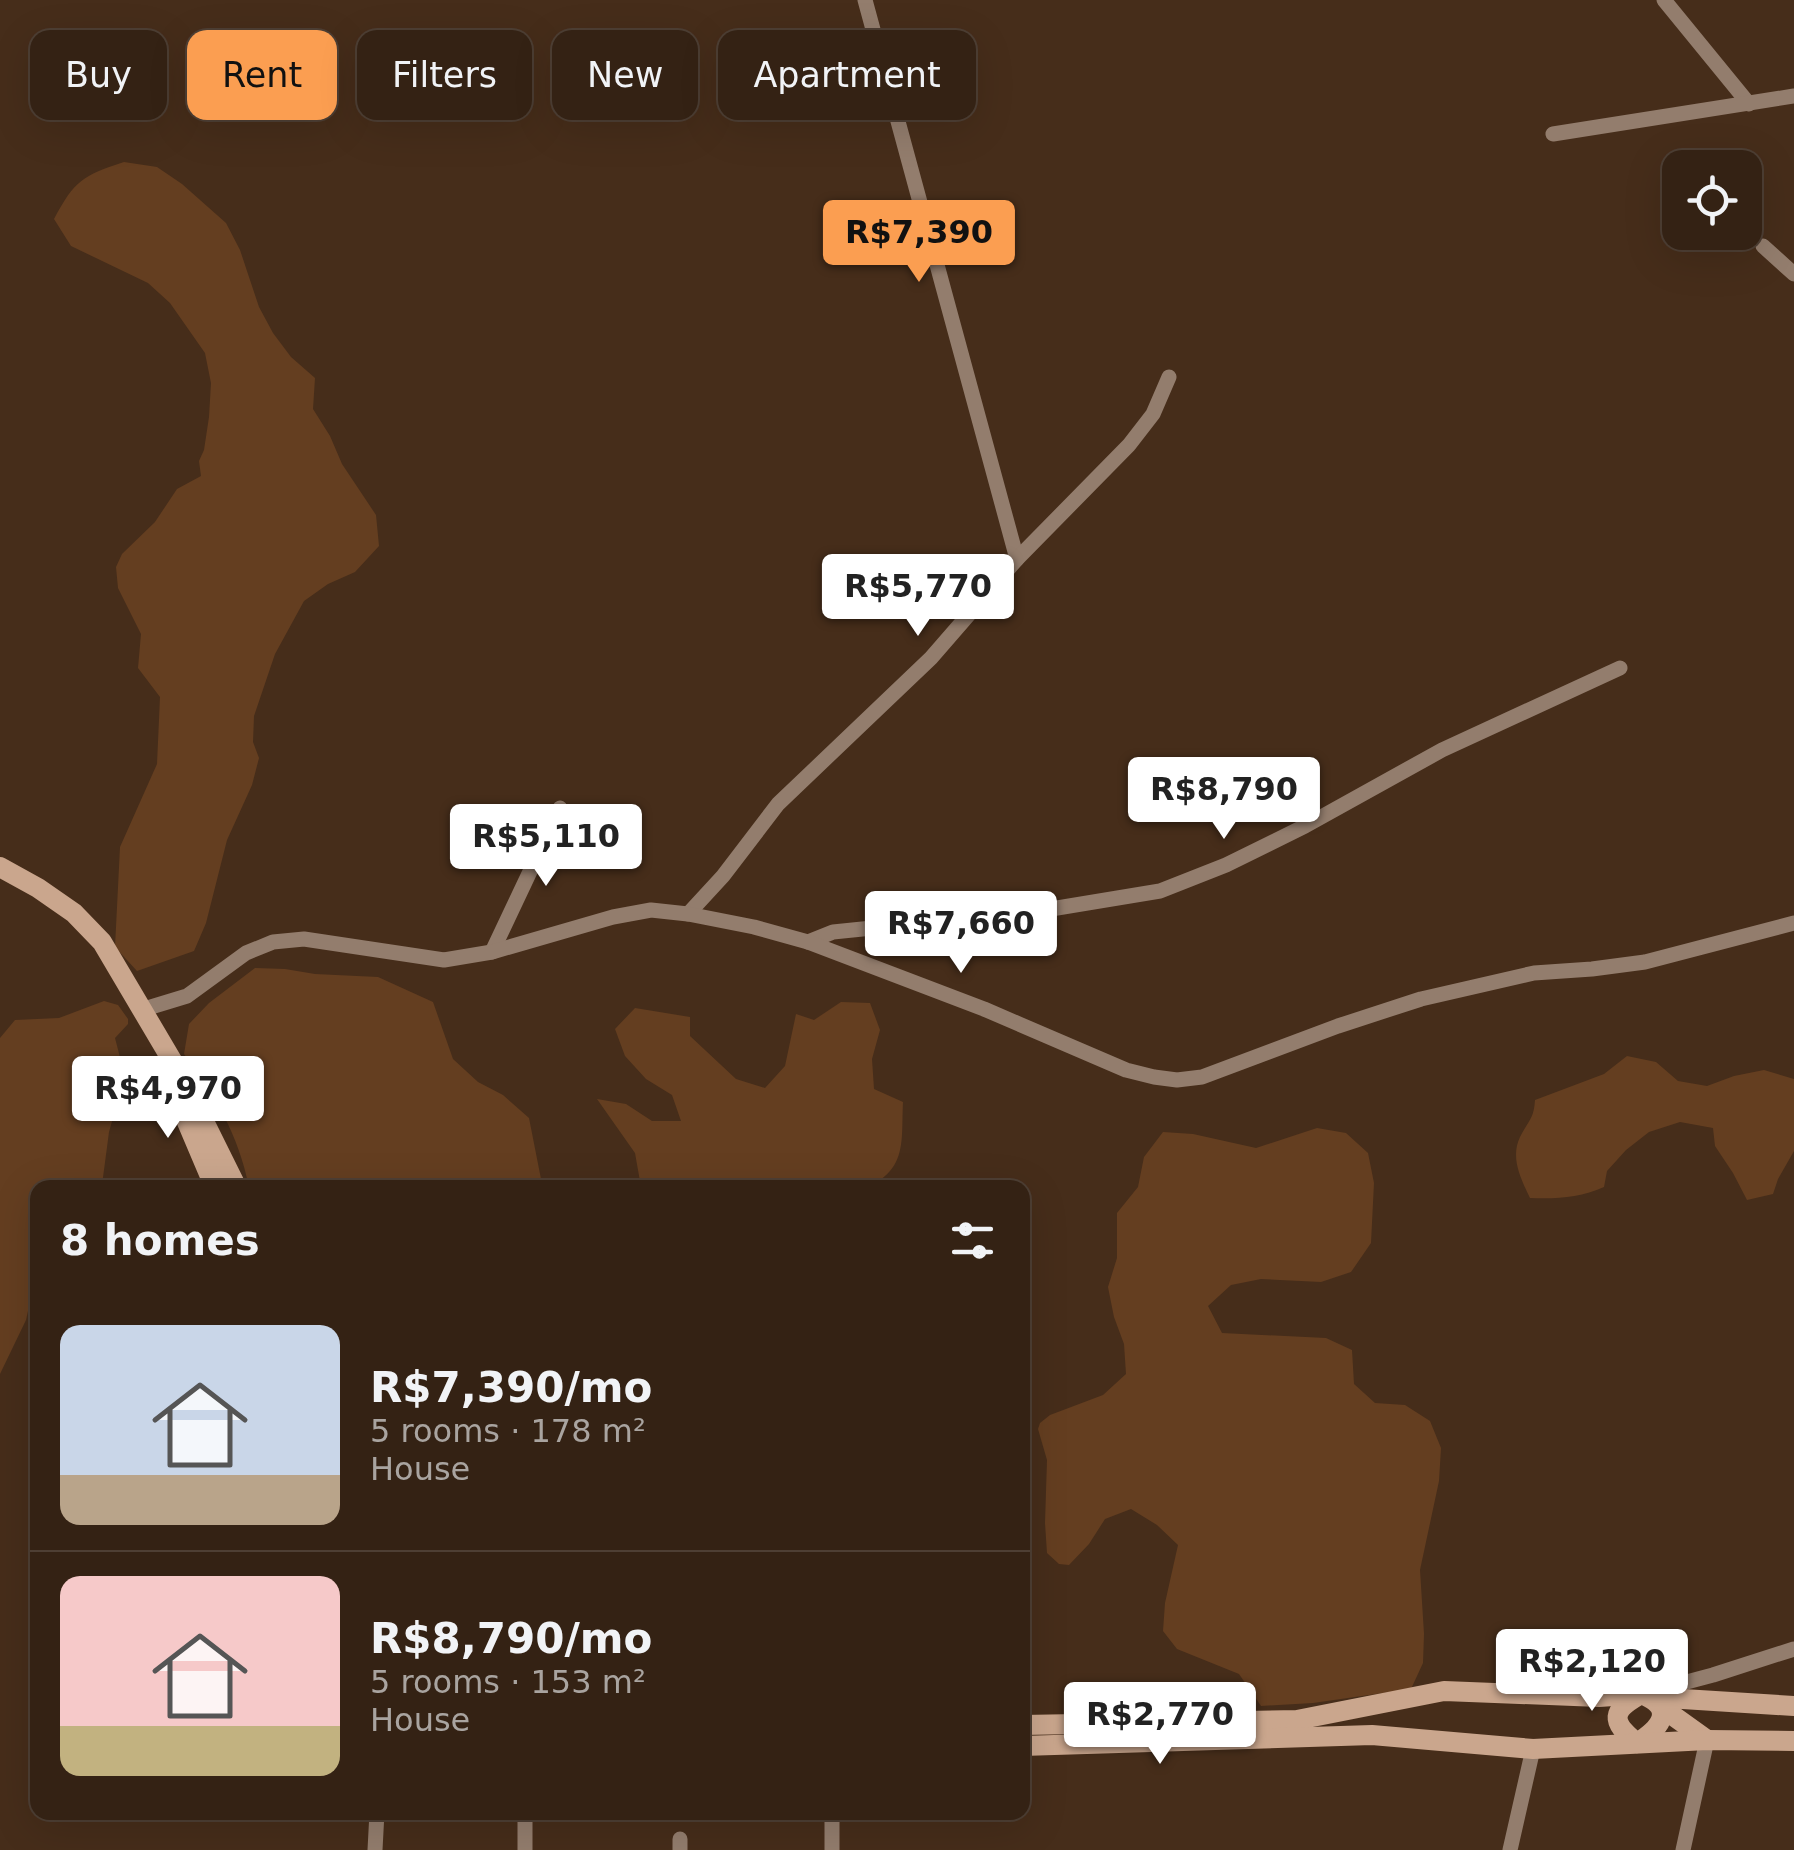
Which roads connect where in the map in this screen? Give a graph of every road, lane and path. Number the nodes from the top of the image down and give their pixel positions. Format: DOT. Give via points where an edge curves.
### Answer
graph roads {
  1 [pos="865,0"];
  2 [pos="1664,0"];
  3 [pos="1794,96"];
  4 [pos="1749,104"];
  5 [pos="1553,134"];
  6 [pos="1763,246"];
  7 [pos="1794,274"];
  8 [pos="1170,376"];
  9 [pos="1017,558"];
  10 [pos="1620,668"];
  11 [pos="560,808"];
  12 [pos="0,867"];
  13 [pos="688,914"];
  14 [pos="1794,923"];
  15 [pos="808,942"];
  16 [pos="492,952"];
  17 [pos="142,1010"];
  18 [pos="183,1078"];
  19 [pos="212,1180"];
  20 [pos="234,1180"];
  21 [pos="1794,1648"];
  22 [pos="1641,1694"];
  23 [pos="1661,1706"];
  24 [pos="1794,1706"];
  25 [pos="1030,1724"];
  26 [pos="1296,1729"];
  27 [pos="1708,1740"];
  28 [pos="1637,1742"];
  29 [pos="1794,1742"];
  30 [pos="1030,1746"];
  31 [pos="1532,1749"];
  32 [pos="376,1820"];
  33 [pos="525,1820"];
  34 [pos="832,1820"];
  35 [pos="376,1850"];
  36 [pos="525,1850"];
  37 [pos="832,1850"];
  38 [pos="1510,1850"];
  39 [pos="1683,1850"];
  1 -- 9 [label="street"];
  2 -- 4 [label="street"];
  3 -- 4 [label="street"];
  4 -- 5 [label="street"];
  6 -- 7 [label="street"];
  8 -- 9 [label="street" via="1129,445"];
  9 -- 13 [label="street" via="931,658 778,804"];
  10 -- 15 [label="street" via="1442,750 1226,866 1160,891 1039,912 833,932"];
  11 -- 16 [label="street"];
  12 -- 17 [label="street" via="74,913 102,942"];
  13 -- 15 [label="street"];
  13 -- 16 [label="street" via="651,910 613,917"];
  14 -- 15 [label="street" via="1644,962 1534,973 1422,999 1177,1080 1126,1070"];
  16 -- 17 [label="street" via="444,960 304,939 273,942 246,953 187,996"];
  17 -- 18 [label="street"];
  18 -- 19 [label="street" via="187,1122"];
  18 -- 20 [label="street"];
  21 -- 22 [label="street"];
  22 -- 23 [label="street"];
  22 -- 24 [label="street"];
  22 -- 26 [label="street" via="1444,1691"];
  22 -- 28 [label="street" via="1617,1714 1623,1732"];
  23 -- 27 [label="street"];
  23 -- 28 [label="street" via="1658,1726"];
  25 -- 26 [label="street"];
  26 -- 30 [label="street"];
  26 -- 31 [label="street"];
  27 -- 28 [label="street"];
  27 -- 29 [label="street"];
  27 -- 39 [label="street"];
  28 -- 31 [label="street"];
  31 -- 38 [label="street"];
  32 -- 35 [label="street"];
  33 -- 36 [label="street"];
  34 -- 37 [label="street"];
}
